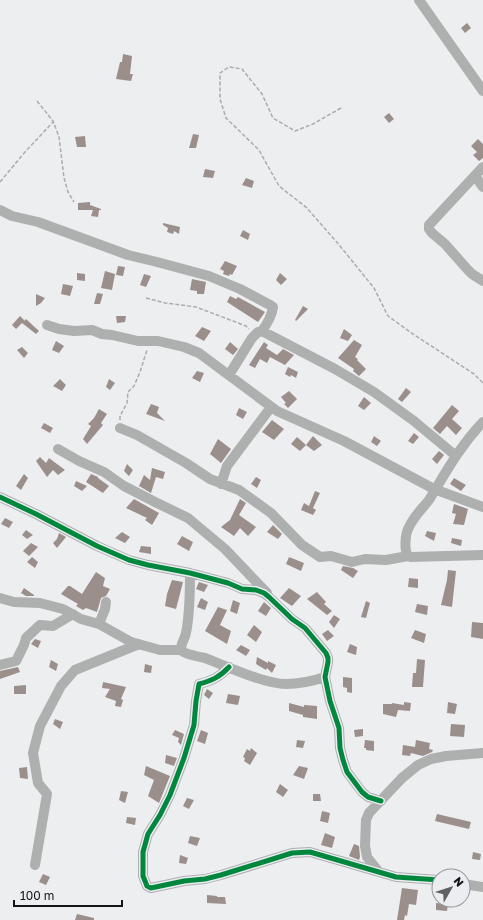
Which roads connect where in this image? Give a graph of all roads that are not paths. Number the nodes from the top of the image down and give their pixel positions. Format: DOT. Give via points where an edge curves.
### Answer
graph roads {
  1 [pos="419,0"];
  2 [pos="483,91"];
  3 [pos="483,167"];
  4 [pos="476,176"];
  5 [pos="483,187"];
  6 [pos="0,210"];
  7 [pos="483,280"];
  8 [pos="47,326"];
  9 [pos="259,333"];
  10 [pos="229,375"];
  11 [pos="271,407"];
  12 [pos="483,422"];
  13 [pos="120,428"];
  14 [pos="58,449"];
  15 [pos="456,456"];
  16 [pos="221,484"];
  17 [pos="434,488"];
  18 [pos="0,497"];
  19 [pos="483,507"];
  20 [pos="483,554"];
  21 [pos="408,556"];
  22 [pos="190,573"];
  23 [pos="0,598"];
  24 [pos="273,601"];
  25 [pos="106,602"];
  26 [pos="73,614"];
  27 [pos="99,624"];
  28 [pos="139,644"];
  29 [pos="182,650"];
  30 [pos="0,665"];
  31 [pos="229,667"];
  32 [pos="325,677"];
  33 [pos="483,753"];
  34 [pos="381,801"];
  35 [pos="35,865"];
  36 [pos="379,872"];
  37 [pos="431,879"];
  38 [pos="471,885"];
  39 [pos="483,887"];
  1 -- 2 [label="street"];
  3 -- 4 [label="street"];
  4 -- 5 [label="street"];
  4 -- 7 [label="street" via="429,225 472,274"];
  6 -- 9 [label="street" via="128,255 209,276 240,289 273,307"];
  8 -- 10 [label="street" via="74,331 92,330 138,341 158,341 184,346 199,353"];
  9 -- 10 [label="street"];
  9 -- 15 [label="street" via="270,334 374,392"];
  10 -- 11 [label="street"];
  11 -- 16 [label="street" via="227,466"];
  11 -- 17 [label="street" via="344,441"];
  12 -- 15 [label="street"];
  13 -- 16 [label="street" via="137,435"];
  14 -- 24 [label="street" via="188,518 225,549"];
  15 -- 17 [label="street"];
  16 -- 21 [label="street" via="239,490 272,512 302,545 320,557 331,556 352,562"];
  17 -- 19 [label="street"];
  17 -- 21 [label="street" via="408,528"];
  18 -- 22 [label="street" via="129,560"];
  20 -- 21 [label="street"];
  22 -- 24 [label="street" via="242,589 256,590"];
  22 -- 29 [label="street" via="188,620"];
  23 -- 26 [label="street" via="14,602 40,603"];
  24 -- 32 [label="street" via="305,628 326,653 328,662"];
  25 -- 27 [label="street"];
  26 -- 27 [label="street"];
  26 -- 30 [label="street" via="53,626 40,625 26,638 16,661"];
  27 -- 28 [label="street"];
  28 -- 29 [label="street" via="160,650"];
  28 -- 35 [label="street" via="75,670 61,686 40,726 33,753 38,784 47,794"];
  29 -- 31 [label="street"];
  31 -- 32 [label="street" via="286,684"];
  31 -- 36 [label="street" via="212,681 199,684 194,725 184,758 170,795 148,834 143,852 143,876 147,886 151,888 210,878 292,853 321,854"];
  32 -- 34 [label="street" via="339,728 340,748 347,772 362,792"];
  33 -- 34 [label="street" via="446,756 418,765"];
  34 -- 36 [label="street" via="369,813 364,829 367,858"];
  36 -- 37 [label="street" via="396,877"];
  38 -- 39 [label="street"];
}
